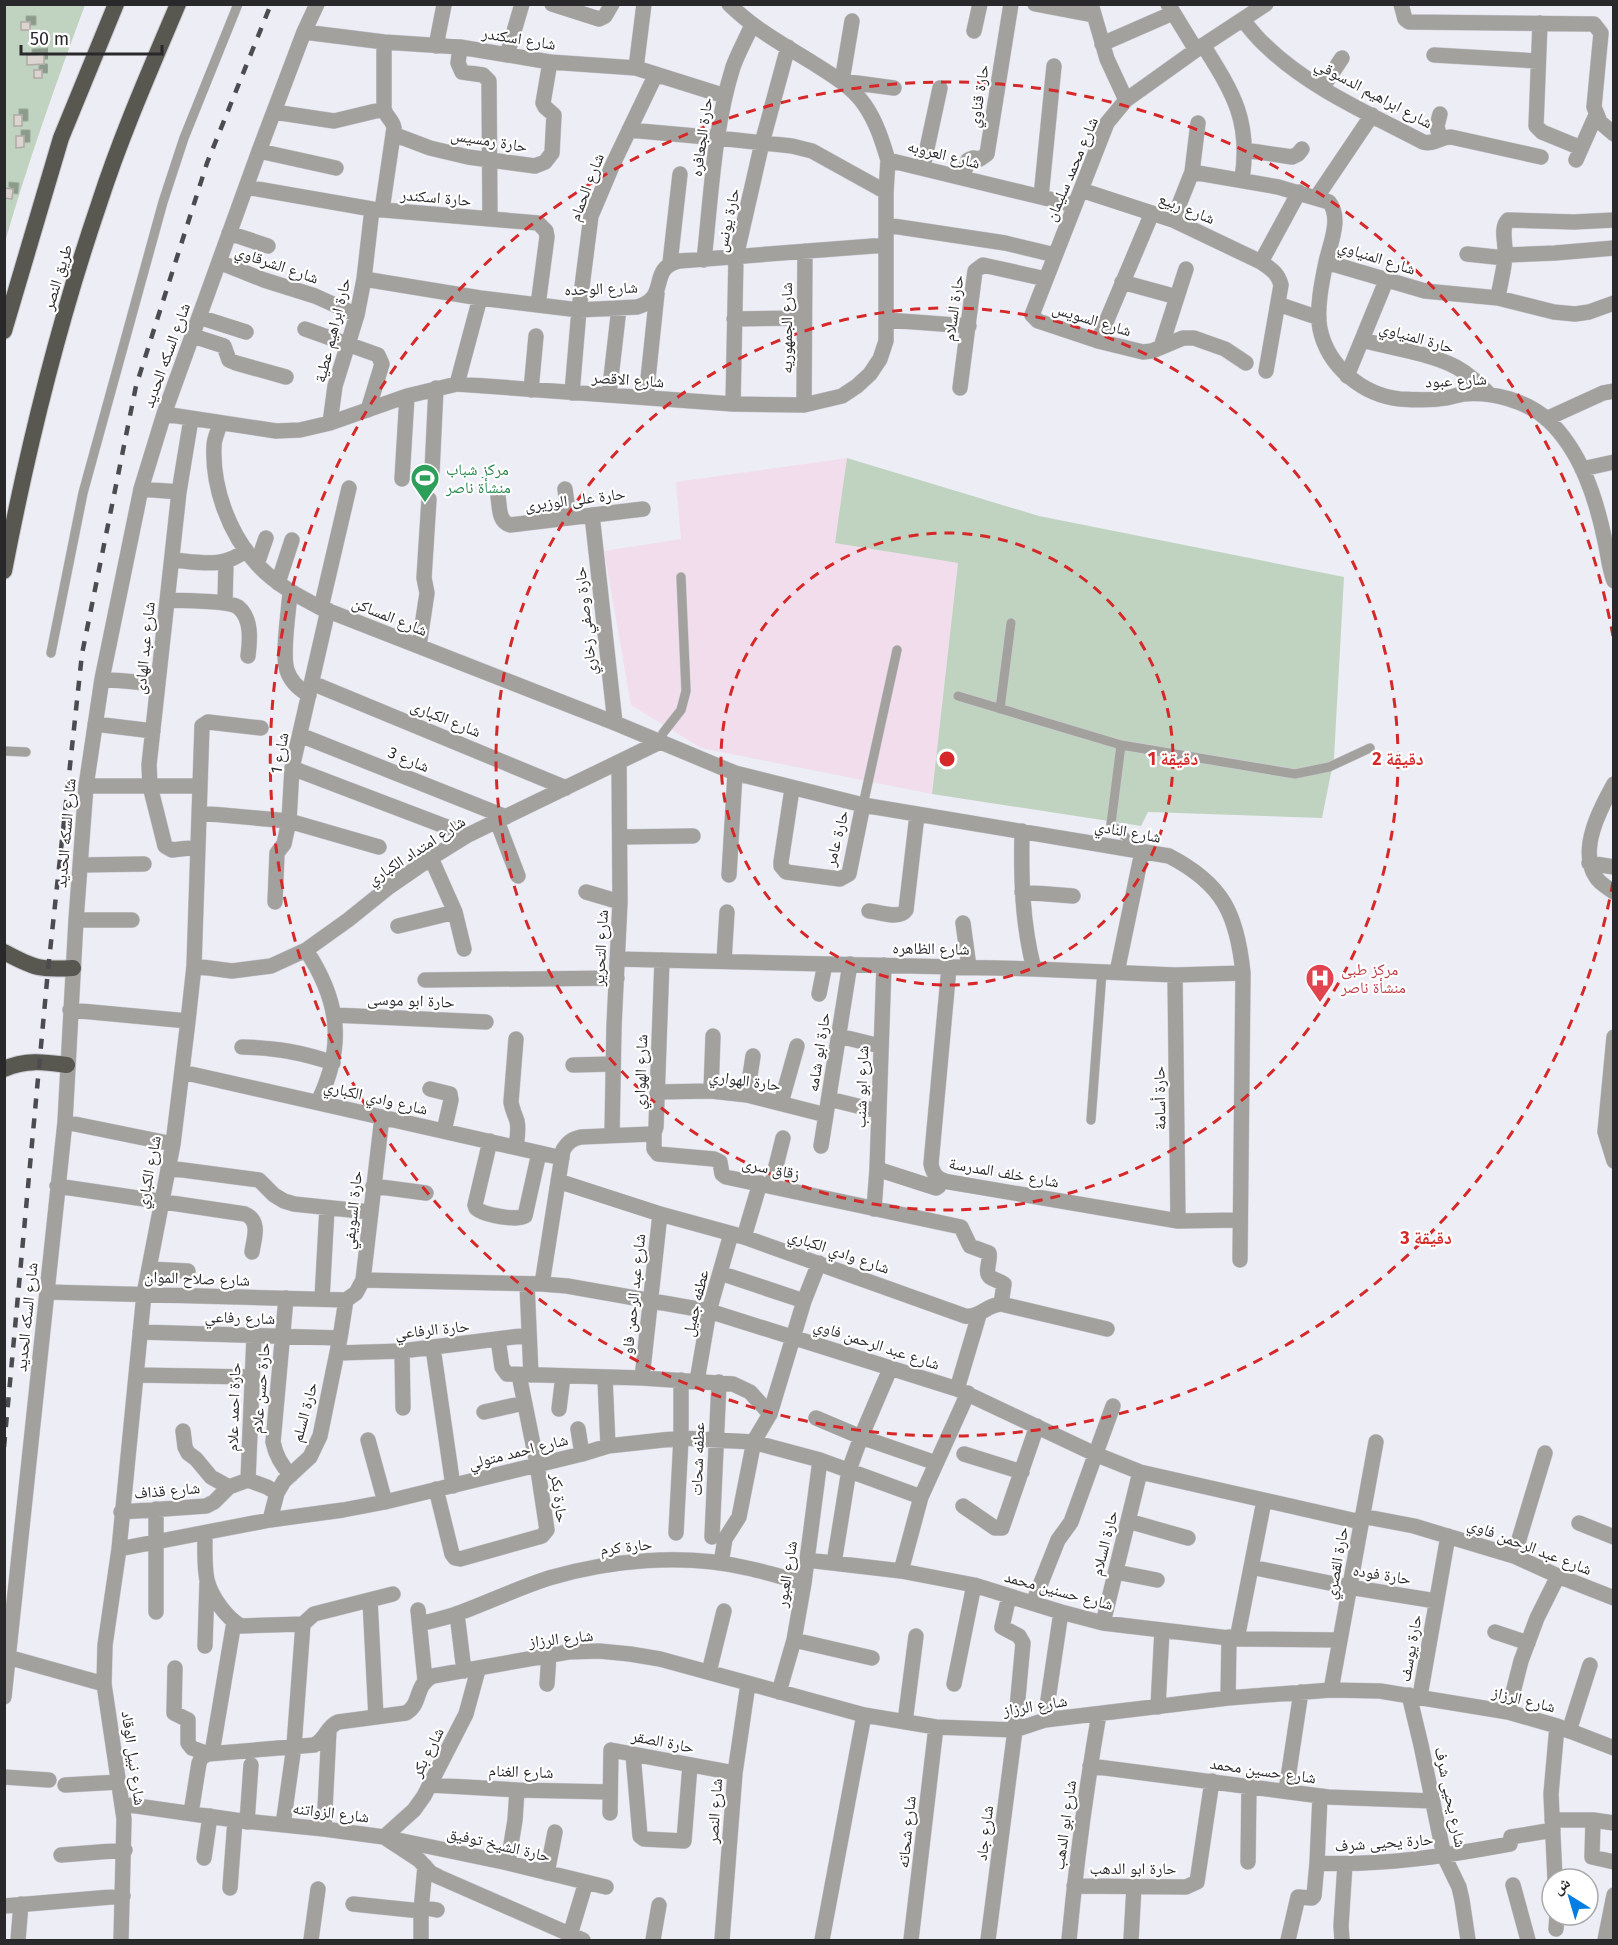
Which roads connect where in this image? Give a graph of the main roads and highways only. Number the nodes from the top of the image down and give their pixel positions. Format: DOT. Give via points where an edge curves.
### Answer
graph roads {
  1 [pos="116,4"];
  2 [pos="178,4"];
  3 [pos="4,331"];
  4 [pos="4,571"];
  5 [pos="4,952"];
  6 [pos="73,968"];
  7 [pos="68,1065"];
  8 [pos="4,1069"];
  1 -- 3 [label="highway" via="61,138"];
  2 -- 4 [label="highway, طريق النصر" via="134,107 68,299 18,495"];
  5 -- 6 [label="highway" via="29,966 48,970"];
  7 -- 8 [label="highway" via="39,1061"];
}
